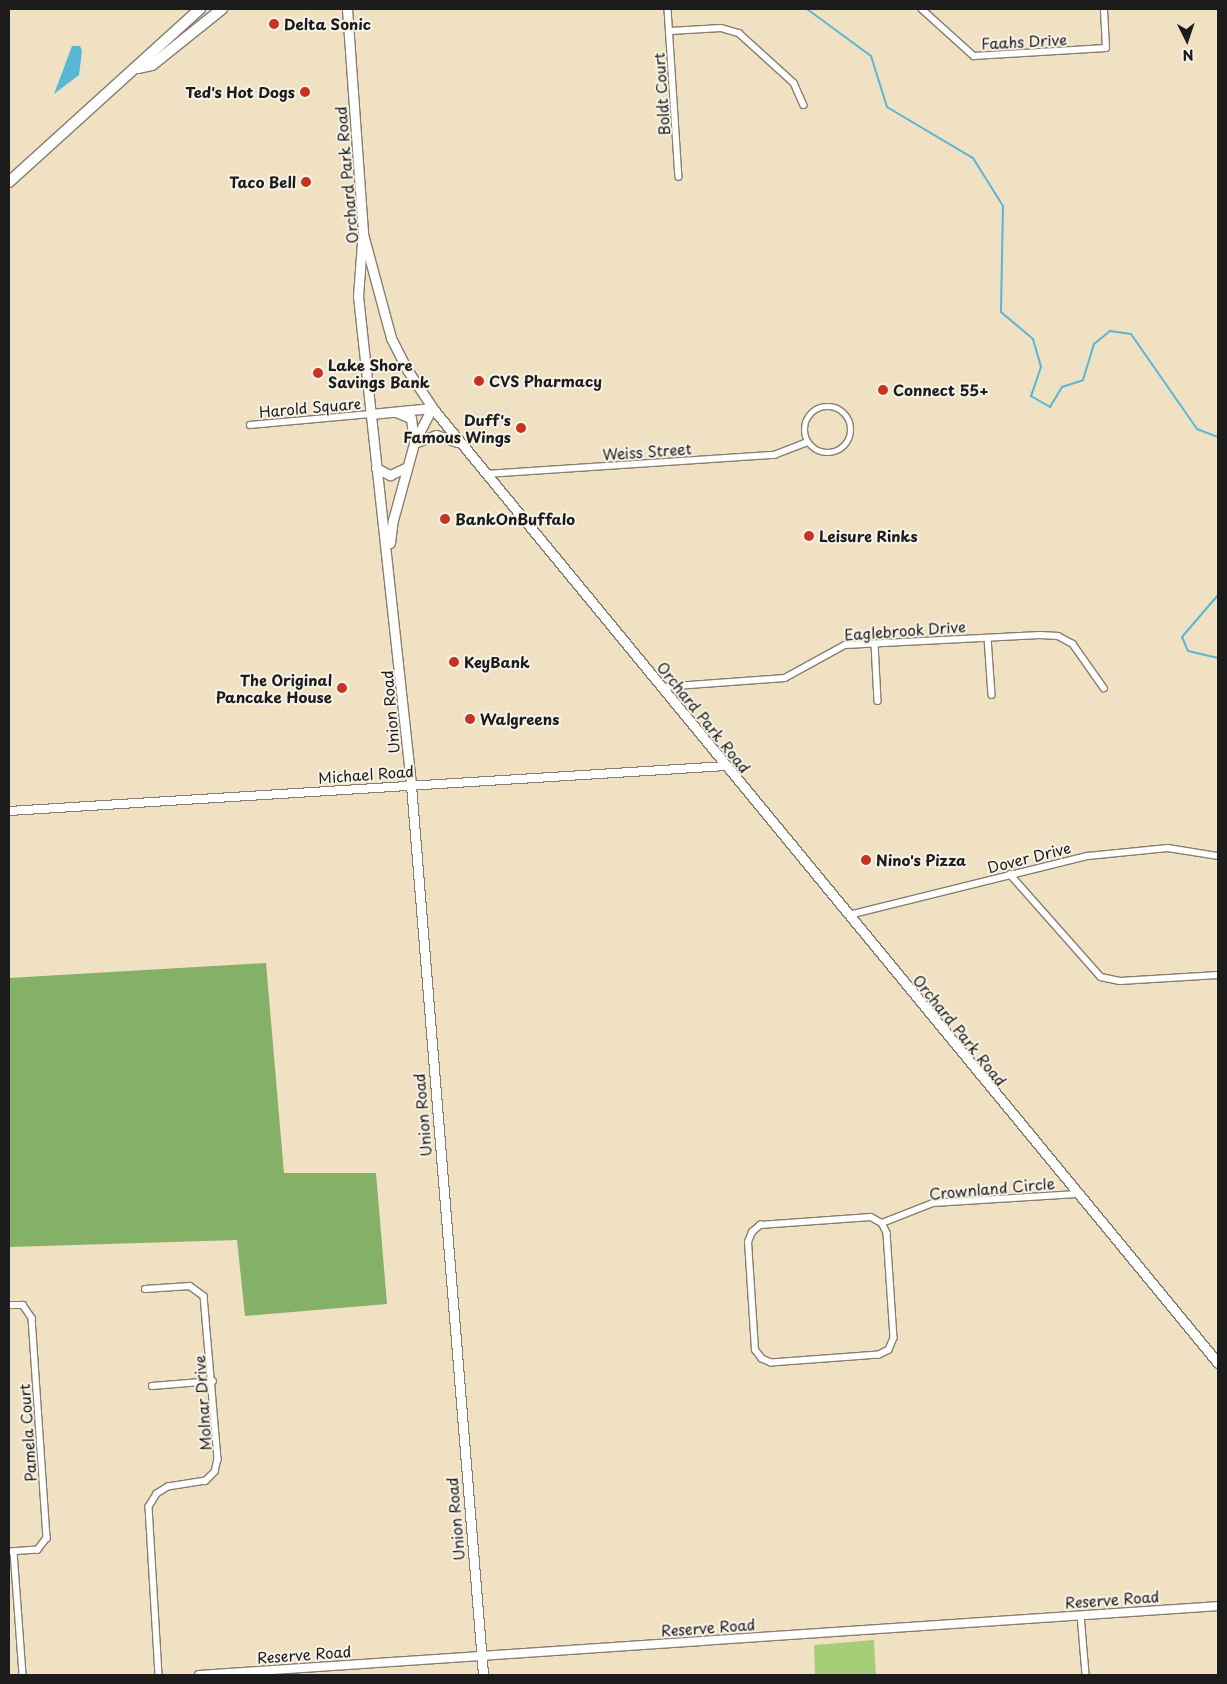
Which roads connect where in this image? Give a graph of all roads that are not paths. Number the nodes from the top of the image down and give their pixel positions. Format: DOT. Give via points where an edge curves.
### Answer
graph roads {
  1 [pos="200,9"];
  2 [pos="222,9"];
  3 [pos="347,9"];
  4 [pos="668,9"];
  5 [pos="922,9"];
  6 [pos="1104,9"];
  7 [pos="670,31"];
  8 [pos="138,68"];
  9 [pos="804,105"];
  10 [pos="679,177"];
  11 [pos="9,182"];
  12 [pos="362,234"];
  13 [pos="432,408"];
  14 [pos="392,411"];
  15 [pos="371,414"];
  16 [pos="250,425"];
  17 [pos="808,442"];
  18 [pos="414,443"];
  19 [pos="461,443"];
  20 [pos="407,467"];
  21 [pos="376,468"];
  22 [pos="486,474"];
  23 [pos="388,553"];
  24 [pos="988,638"];
  25 [pos="875,644"];
  26 [pos="662,687"];
  27 [pos="1104,688"];
  28 [pos="992,695"];
  29 [pos="878,702"];
  30 [pos="726,766"];
  31 [pos="411,785"];
  32 [pos="9,811"];
  33 [pos="1218,856"];
  34 [pos="1010,874"];
  35 [pos="848,915"];
  36 [pos="1218,975"];
  37 [pos="1077,1194"];
  38 [pos="882,1223"];
  39 [pos="145,1289"];
  40 [pos="9,1304"];
  41 [pos="1218,1363"];
  42 [pos="213,1381"];
  43 [pos="152,1386"];
  44 [pos="11,1552"];
  45 [pos="1218,1606"];
  46 [pos="1081,1615"];
  47 [pos="480,1656"];
  48 [pos="239,1674"];
  49 [pos="23,1675"];
  50 [pos="159,1675"];
  51 [pos="199,1675"];
  52 [pos="483,1675"];
  53 [pos="1086,1675"];
  1 -- 8 [label="highway" via="148,54"];
  2 -- 8 [label="highway" via="152,65"];
  3 -- 12 [label="main road, Orchard Park Road"];
  4 -- 7 [label="street, Boldt Court"];
  5 -- 6 [label="street, Faahs Drive" via="974,56 1106,48"];
  7 -- 9 [label="street" via="721,28 739,33 794,83"];
  7 -- 10 [label="street, Boldt Court"];
  8 -- 11 [label="highway"];
  12 -- 13 [label="main road, Orchard Park Road" via="391,338"];
  12 -- 15 [label="main road, Union Road" via="358,296"];
  13 -- 14 [label="main road"];
  13 -- 18 [label="main road, Union Road"];
  13 -- 19 [label="main road, Orchard Park Road"];
  14 -- 15 [label="main road"];
  14 -- 18 [label="main road" via="411,418"];
  15 -- 16 [label="street, Harold Square"];
  15 -- 21 [label="main road, Union Road"];
  17 -- 17 [label="street" via="822,453 840,451 851,437 849,419 835,408 817,410 806,424"];
  17 -- 22 [label="street, Weiss Street" via="774,455"];
  18 -- 19 [label="main road" via="436,435"];
  18 -- 20 [label="main road, Union Road"];
  19 -- 22 [label="main road, Orchard Park Road"];
  20 -- 21 [label="main road" via="390,475"];
  20 -- 23 [label="main road, Union Road"];
  21 -- 23 [label="main road, Union Road"];
  22 -- 26 [label="main road, Orchard Park Road"];
  23 -- 31 [label="main road, Union Road"];
  24 -- 25 [label="street, Eaglebrook Drive"];
  24 -- 27 [label="street, Eaglebrook Drive" via="1040,635 1066,639 1079,650"];
  24 -- 28 [label="street"];
  25 -- 26 [label="street, Eaglebrook Drive" via="836,648 795,674 776,680"];
  25 -- 29 [label="street"];
  26 -- 30 [label="main road, Orchard Park Road"];
  30 -- 31 [label="street, Michael Road"];
  30 -- 35 [label="main road, Orchard Park Road"];
  31 -- 32 [label="street, Michael Road"];
  31 -- 47 [label="main road, Union Road"];
  33 -- 34 [label="street, Dover Drive" via="1183,849 1144,848 1088,856"];
  34 -- 35 [label="street, Dover Drive"];
  34 -- 36 [label="street" via="1101,977 1120,982"];
  35 -- 37 [label="main road, Orchard Park Road"];
  37 -- 38 [label="street, Crownland Circle" via="933,1204"];
  37 -- 41 [label="main road, Orchard Park Road"];
  38 -- 38 [label="street" via="887,1233 894,1338 889,1350 878,1356 771,1363 762,1359 755,1344 748,1242 752,1232 760,1225 871,1217"];
  39 -- 42 [label="street, Molnar Drive" via="190,1286 204,1296"];
  40 -- 44 [label="street, Pamela Court" via="23,1305 32,1318 47,1538 38,1550"];
  42 -- 43 [label="street"];
  42 -- 50 [label="street, Molnar Drive" via="218,1459 215,1472 200,1483 162,1490 149,1507"];
  44 -- 49 [label="street"];
  45 -- 46 [label="street, Reserve Road"];
  46 -- 47 [label="street, Reserve Road"];
  46 -- 53 [label="street"];
  47 -- 48 [label="street, Reserve Road"];
  47 -- 52 [label="main road, Union Road"];
  48 -- 51 [label="street, Reserve Road"];
}
